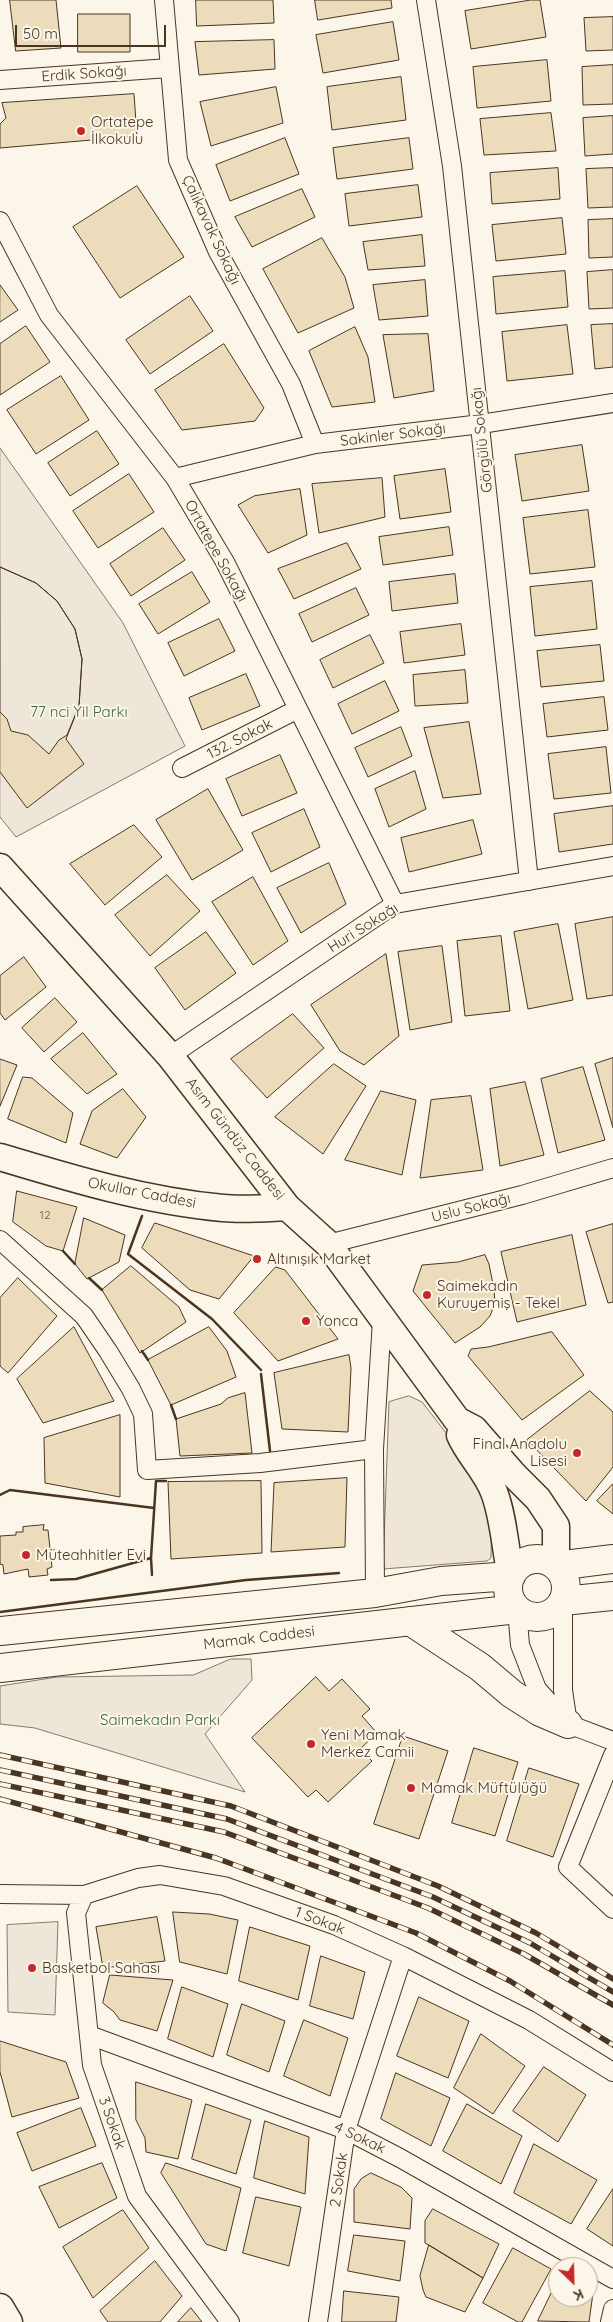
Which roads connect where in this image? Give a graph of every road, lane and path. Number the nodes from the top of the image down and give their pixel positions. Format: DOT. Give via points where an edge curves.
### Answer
graph roads {
  1 [pos="164,0"];
  2 [pos="426,0"];
  3 [pos="169,68"];
  4 [pos="0,80"];
  5 [pos="0,221"];
  6 [pos="613,403"];
  7 [pos="481,424"];
  8 [pos="315,444"];
  9 [pos="175,478"];
  10 [pos="298,709"];
  11 [pos="182,768"];
  12 [pos="613,866"];
  13 [pos="0,867"];
  14 [pos="529,880"];
  15 [pos="395,904"];
  16 [pos="170,1056"];
  17 [pos="0,1157"];
  18 [pos="613,1168"];
  19 [pos="288,1207"];
  20 [pos="0,1240"];
  21 [pos="328,1244"];
  22 [pos="382,1320"];
  23 [pos="457,1420"];
  24 [pos="374,1449"];
  25 [pos="613,1559"];
  26 [pos="556,1566"];
  27 [pos="510,1576"];
  28 [pos="375,1592"];
  29 [pos="613,1596"];
  30 [pos="563,1601"];
  31 [pos="517,1609"];
  32 [pos="410,1621"];
  33 [pos="0,1631"];
  34 [pos="0,1668"];
  35 [pos="568,1724"];
  36 [pos="613,1740"];
  37 [pos="613,1755"];
  38 [pos="0,1894"];
  39 [pos="84,1895"];
  40 [pos="613,1909"];
  41 [pos="403,1956"];
  42 [pos="89,2035"];
  43 [pos="613,2072"];
  44 [pos="346,2130"];
  45 [pos="613,2279"];
  46 [pos="0,2306"];
  47 [pos="613,2308"];
  48 [pos="9,2322"];
  49 [pos="230,2322"];
  50 [pos="318,2322"];
  51 [pos="610,2322"];
  1 -- 3 [label="street, Çalıkavak Sokağı"];
  2 -- 7 [label="street, Görgülü Sokağı" via="452,166"];
  3 -- 4 [label="street, Erdik Sokağı"];
  3 -- 8 [label="street, Çalıkavak Sokağı" via="178,160 218,252 292,384"];
  5 -- 9 [label="street, Ortatepe Sokağı" via="49,315"];
  6 -- 7 [label="street, Sakinler Sokağı"];
  7 -- 8 [label="street, Sakinler Sokağı"];
  7 -- 14 [label="street, Görgülü Sokağı"];
  8 -- 9 [label="street, Sakinler Sokağı"];
  9 -- 10 [label="street, Ortatepe Sokağı" via="225,562"];
  10 -- 11 [label="street, 132. Sokak"];
  10 -- 15 [label="street, Ortatepe Sokağı"];
  12 -- 14 [label="street, Huri Sokağı"];
  13 -- 16 [label="street, Asım Gündüz Caddesi"];
  14 -- 15 [label="street, Huri Sokağı"];
  15 -- 16 [label="street, Huri Sokağı"];
  16 -- 19 [label="street, Asım Gündüz Caddesi"];
  17 -- 19 [label="street, Okullar Caddesi" via="89,1184 146,1197 224,1208"];
  18 -- 21 [label="street, Uslu Sokağı" via="522,1195"];
  19 -- 21 [label="street, Asım Gündüz Caddesi"];
  20 -- 24 [label="street" via="84,1316 108,1350 142,1414 148,1470 260,1463"];
  21 -- 22 [label="street, Asım Gündüz Caddesi"];
  22 -- 23 [label="street, Asım Gündüz Caddesi"];
  22 -- 24 [label="street"];
  23 -- 26 [label="street, Asım Gündüz Caddesi" via="474,1429 538,1499 556,1526"];
  23 -- 27 [label="street, Asım Gündüz Caddesi" via="462,1440 494,1491"];
  24 -- 28 [label="street"];
  25 -- 26 [label="main road"];
  26 -- 27 [label="main road" via="540,1559 531,1560 515,1569"];
  26 -- 30 [label="main road" via="566,1581"];
  27 -- 28 [label="main road" via="441,1581"];
  27 -- 31 [label="main road" via="509,1595"];
  28 -- 33 [label="main road"];
  29 -- 30 [label="main road"];
  30 -- 31 [label="main road" via="551,1614 542,1616 533,1617"];
  30 -- 35 [label="street" via="563,1690"];
  31 -- 32 [label="main road, Mamak Caddesi"];
  31 -- 35 [label="street" via="520,1646 537,1688"];
  32 -- 34 [label="main road, Mamak Caddesi"];
  32 -- 35 [label="main road" via="480,1667 512,1694 540,1712"];
  35 -- 36 [label="street"];
  37 -- 40 [label="street" via="568,1867"];
  38 -- 39 [label="street, 1 Sokak"];
  39 -- 41 [label="street, 1 Sokak" via="138,1878 160,1875 224,1886 334,1925"];
  39 -- 42 [label="street, 3 Sokak" via="76,1913"];
  41 -- 43 [label="street, 1 Sokak" via="530,2020"];
  41 -- 44 [label="street, 2 Sokak"];
  42 -- 44 [label="street, 4 Sokak"];
  42 -- 49 [label="street, 3 Sokak" via="92,2065 137,2196"];
  44 -- 45 [label="street, 4 Sokak"];
  44 -- 50 [label="street, 2 Sokak"];
  46 -- 48 [label="street"];
  47 -- 51 [label="street"];
}
